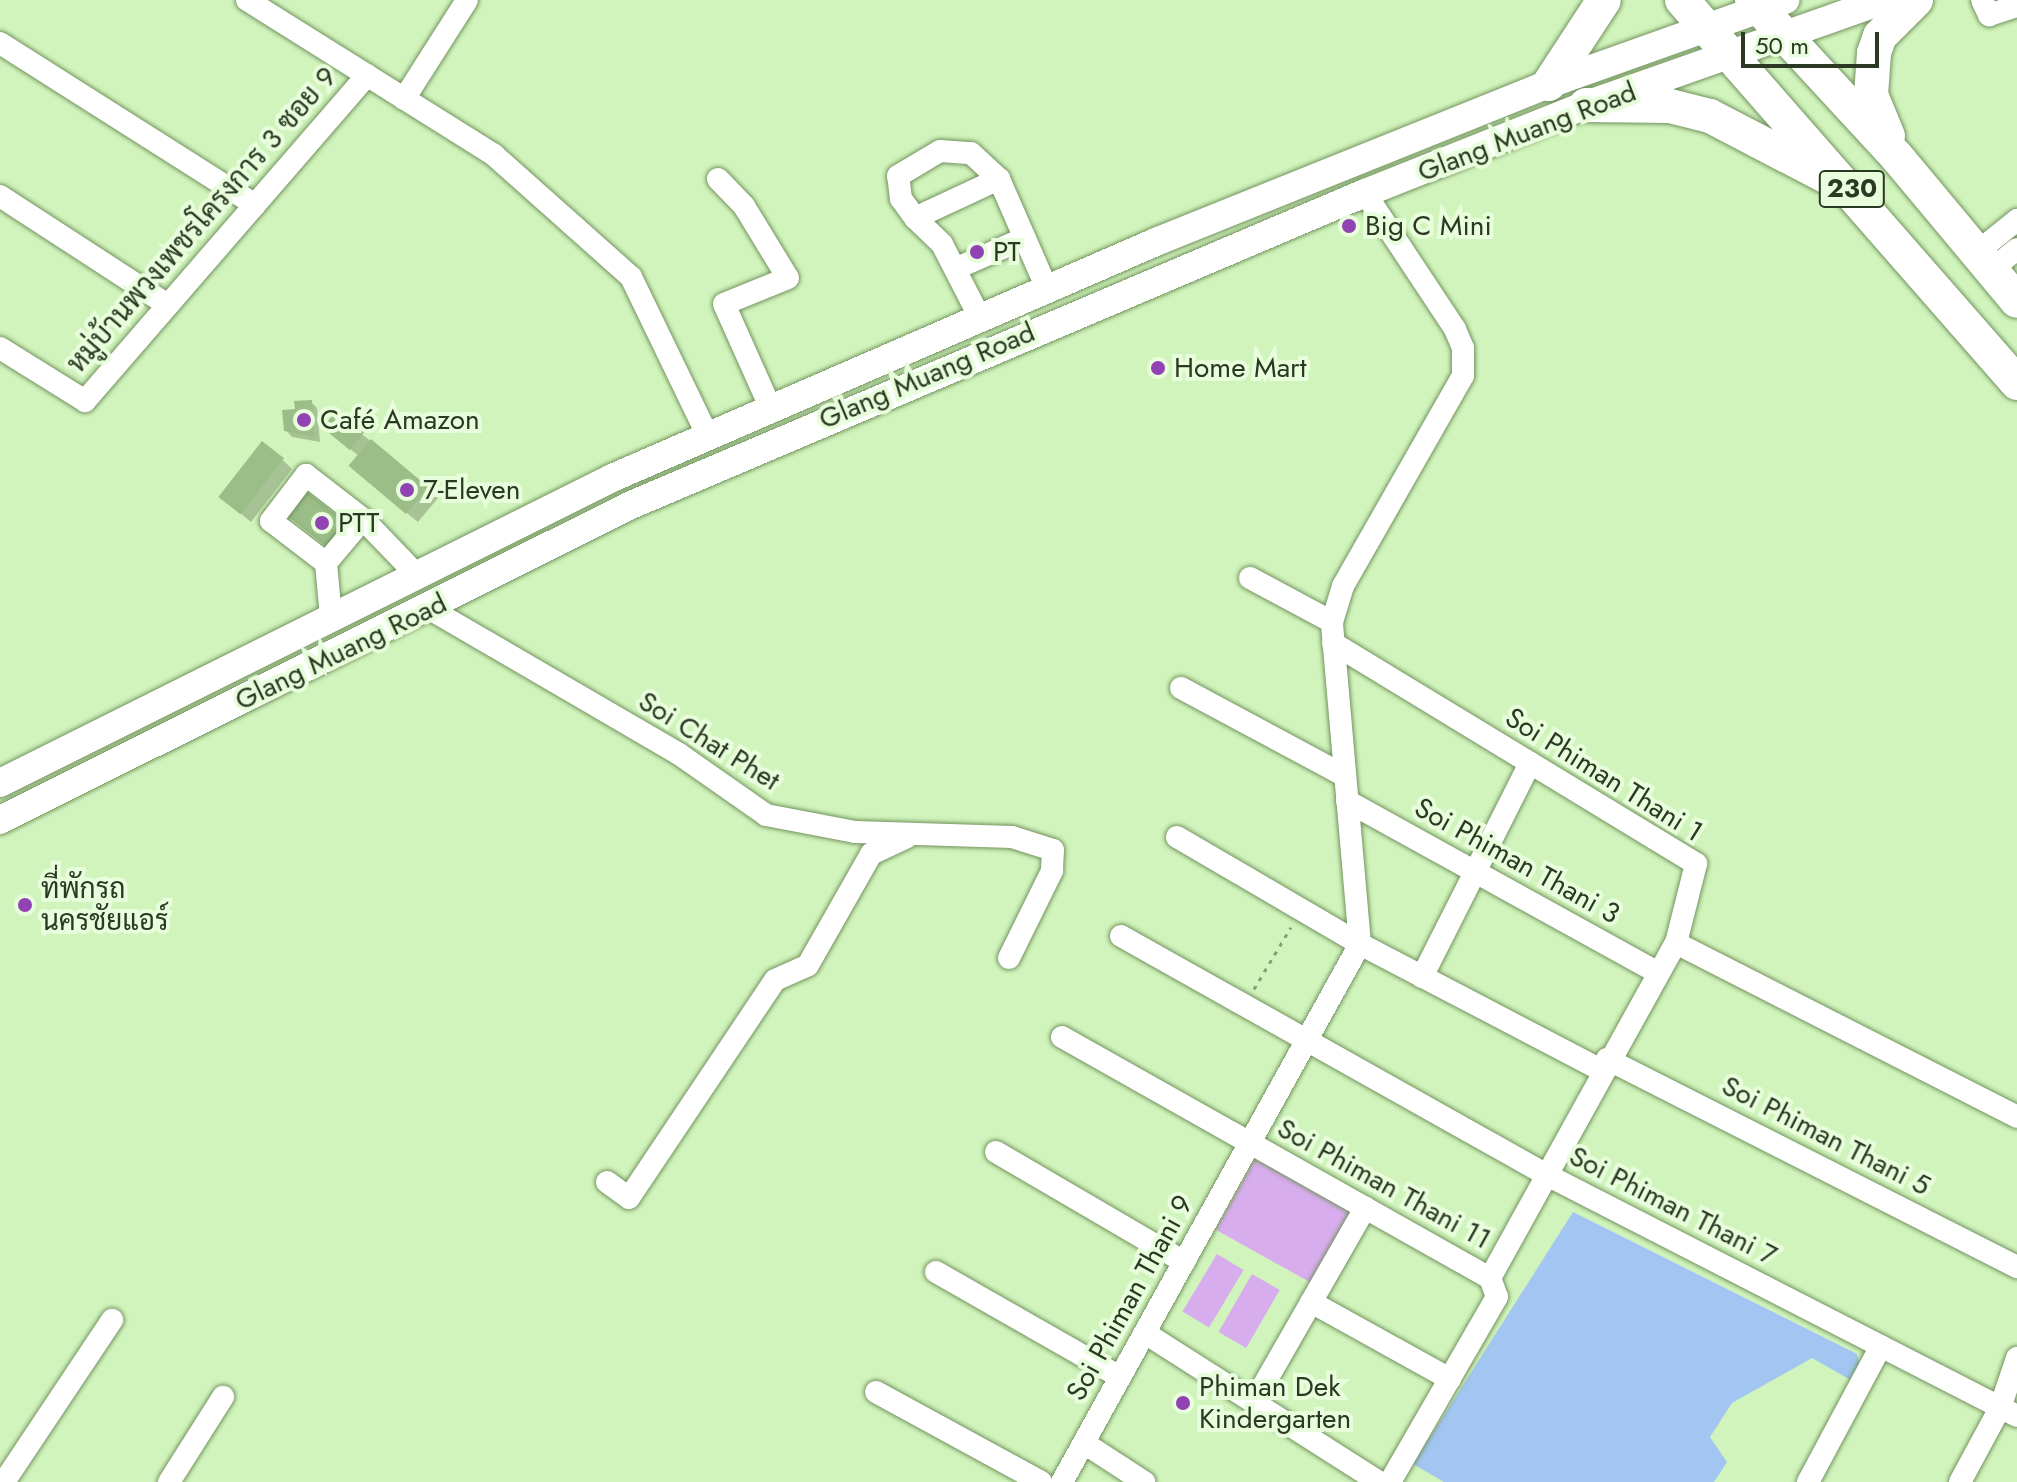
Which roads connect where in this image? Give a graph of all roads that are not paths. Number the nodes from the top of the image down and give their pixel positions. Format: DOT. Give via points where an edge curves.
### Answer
graph roads {
  1 [pos="247,0"];
  2 [pos="467,0"];
  3 [pos="1604,0"];
  4 [pos="1682,0"];
  5 [pos="1884,0"];
  6 [pos="1916,0"];
  7 [pos="1982,0"];
  8 [pos="1766,3"];
  9 [pos="2017,6"];
  10 [pos="1706,28"];
  11 [pos="1784,35"];
  12 [pos="0,43"];
  13 [pos="1731,54"];
  14 [pos="367,75"];
  15 [pos="1549,84"];
  16 [pos="404,99"];
  17 [pos="1586,105"];
  18 [pos="1897,157"];
  19 [pos="718,179"];
  20 [pos="999,179"];
  21 [pos="1855,192"];
  22 [pos="1365,193"];
  23 [pos="0,196"];
  24 [pos="255,205"];
  25 [pos="915,218"];
  26 [pos="2017,220"];
  27 [pos="1025,238"];
  28 [pos="1995,258"];
  29 [pos="957,268"];
  30 [pos="1047,289"];
  31 [pos="2017,301"];
  32 [pos="168,305"];
  33 [pos="980,318"];
  34 [pos="1059,319"];
  35 [pos="0,348"];
  36 [pos="2017,383"];
  37 [pos="771,409"];
  38 [pos="708,436"];
  39 [pos="363,519"];
  40 [pos="326,563"];
  41 [pos="415,573"];
  42 [pos="1250,578"];
  43 [pos="430,609"];
  44 [pos="331,617"];
  45 [pos="1332,632"];
  46 [pos="1181,688"];
  47 [pos="1530,763"];
  48 [pos="1345,776"];
  49 [pos="0,783"];
  50 [pos="1347,801"];
  51 [pos="0,820"];
  52 [pos="912,835"];
  53 [pos="1177,837"];
  54 [pos="1475,872"];
  55 [pos="1121,936"];
  56 [pos="1676,943"];
  57 [pos="1360,944"];
  58 [pos="1009,958"];
  59 [pos="1658,973"];
  60 [pos="1422,977"];
  61 [pos="1062,1037"];
  62 [pos="1307,1040"];
  63 [pos="1604,1065"];
  64 [pos="2017,1117"];
  65 [pos="1250,1143"];
  66 [pos="996,1152"];
  67 [pos="1545,1174"];
  68 [pos="607,1182"];
  69 [pos="1365,1208"];
  70 [pos="1184,1262"];
  71 [pos="2017,1267"];
  72 [pos="936,1272"];
  73 [pos="1490,1278"];
  74 [pos="1311,1302"];
  75 [pos="112,1320"];
  76 [pos="1145,1333"];
  77 [pos="1881,1346"];
  78 [pos="2017,1358"];
  79 [pos="1120,1377"];
  80 [pos="1450,1379"];
  81 [pos="876,1392"];
  82 [pos="223,1397"];
  83 [pos="1254,1402"];
  84 [pos="2008,1412"];
  85 [pos="1084,1443"];
  86 [pos="4,1482"];
  87 [pos="169,1482"];
  88 [pos="1041,1482"];
  89 [pos="1062,1482"];
  90 [pos="1144,1482"];
  91 [pos="1379,1482"];
  92 [pos="1390,1482"];
  93 [pos="1808,1482"];
  94 [pos="1960,1482"];
  1 -- 14 [label="street"];
  2 -- 16 [label="street"];
  3 -- 15 [label="highway"];
  4 -- 10 [label="highway, 230"];
  5 -- 11 [label="main road, Glang Muang Road"];
  6 -- 18 [label="highway" via="1880,36 1870,73 1871,95"];
  7 -- 9 [label="street" via="1989,15"];
  8 -- 10 [label="main road, Glang Muang Road"];
  8 -- 11 [label="highway, 230"];
  10 -- 13 [label="highway, 230"];
  10 -- 15 [label="main road, Glang Muang Road"];
  11 -- 13 [label="main road, Glang Muang Road"];
  11 -- 18 [label="highway, 230"];
  12 -- 24 [label="street"];
  13 -- 17 [label="main road, Glang Muang Road"];
  13 -- 21 [label="highway, 230"];
  14 -- 16 [label="street"];
  14 -- 24 [label="street, หมู่บ้านพวงเพชรโครงการ 3 ซอย 9"];
  15 -- 30 [label="main road, Glang Muang Road"];
  16 -- 38 [label="street" via="494,155 631,277"];
  17 -- 21 [label="highway" via="1670,106 1710,116"];
  17 -- 22 [label="main road, Glang Muang Road"];
  18 -- 28 [label="highway, 230"];
  19 -- 37 [label="street" via="744,206 788,278 724,304"];
  20 -- 25 [label="street"];
  20 -- 25 [label="street" via="981,159 962,149 925,158 904,169 896,184"];
  20 -- 27 [label="street"];
  21 -- 36 [label="highway, 230"];
  22 -- 34 [label="main road, Glang Muang Road"];
  22 -- 45 [label="street" via="1455,329 1463,348 1463,376 1343,586"];
  23 -- 32 [label="street"];
  24 -- 32 [label="street, หมู่บ้านพวงเพชรโครงการ 3 ซอย 9"];
  25 -- 29 [label="street"];
  26 -- 28 [label="street"];
  27 -- 29 [label="street"];
  27 -- 30 [label="street"];
  28 -- 31 [label="highway, 230"];
  29 -- 33 [label="street"];
  30 -- 33 [label="main road, Glang Muang Road"];
  30 -- 34 [label="main road"];
  32 -- 35 [label="street, หมู่บ้านพวงเพชรโครงการ 3 ซอย 9" via="85,401"];
  33 -- 37 [label="main road, Glang Muang Road"];
  34 -- 43 [label="main road, Glang Muang Road" via="631,505"];
  37 -- 38 [label="main road, Glang Muang Road"];
  38 -- 41 [label="main road, Glang Muang Road"];
  39 -- 40 [label="street"];
  39 -- 40 [label="street" via="306,475 271,521"];
  39 -- 41 [label="street"];
  40 -- 44 [label="street"];
  41 -- 44 [label="main road, Glang Muang Road"];
  42 -- 45 [label="street, Soi Phiman Thani 1"];
  43 -- 51 [label="main road, Glang Muang Road"];
  43 -- 52 [label="street, Soi Chat Phet" via="679,754 766,815 811,827"];
  44 -- 49 [label="main road, Glang Muang Road"];
  45 -- 47 [label="street, Soi Phiman Thani 1"];
  45 -- 48 [label="street"];
  46 -- 48 [label="street"];
  47 -- 54 [label="street"];
  47 -- 56 [label="street, Soi Phiman Thani 1" via="1696,864"];
  48 -- 50 [label="street"];
  50 -- 54 [label="street, Soi Phiman Thani 3"];
  50 -- 57 [label="street"];
  52 -- 58 [label="street, Soi Chat Phet" via="1001,836 1053,850 1052,871"];
  52 -- 68 [label="street" via="871,854 808,965 775,980 629,1198"];
  53 -- 57 [label="street, Soi Phiman Thani 5"];
  54 -- 59 [label="street, Soi Phiman Thani 3"];
  54 -- 60 [label="street"];
  55 -- 62 [label="street, Soi Phiman Thani 7"];
  56 -- 59 [label="street"];
  56 -- 64 [label="street"];
  57 -- 60 [label="street, Soi Phiman Thani 5"];
  57 -- 62 [label="street, Soi Phiman Thani 9"];
  59 -- 63 [label="street"];
  60 -- 63 [label="street, Soi Phiman Thani 5"];
  61 -- 65 [label="street, Soi Phiman Thani 11"];
  62 -- 65 [label="street, Soi Phiman Thani 9"];
  62 -- 67 [label="street, Soi Phiman Thani 7"];
  63 -- 67 [label="street"];
  63 -- 71 [label="street, Soi Phiman Thani 5"];
  65 -- 69 [label="street, Soi Phiman Thani 11"];
  65 -- 70 [label="street, Soi Phiman Thani 9"];
  66 -- 70 [label="street"];
  67 -- 73 [label="street"];
  67 -- 77 [label="street, Soi Phiman Thani 7"];
  69 -- 73 [label="street, Soi Phiman Thani 11"];
  69 -- 74 [label="street"];
  70 -- 76 [label="street, Soi Phiman Thani 9"];
  72 -- 79 [label="street"];
  73 -- 80 [label="street" via="1497,1297"];
  74 -- 80 [label="street"];
  74 -- 83 [label="street"];
  75 -- 86 [label="street"];
  76 -- 79 [label="street, Soi Phiman Thani 9"];
  76 -- 83 [label="street"];
  77 -- 84 [label="street, Soi Phiman Thani 7"];
  77 -- 93 [label="street"];
  78 -- 84 [label="street"];
  79 -- 85 [label="street, Soi Phiman Thani 9"];
  80 -- 92 [label="street"];
  81 -- 88 [label="street"];
  82 -- 87 [label="street"];
  83 -- 91 [label="street"];
  84 -- 94 [label="street"];
  85 -- 89 [label="street, Soi Phiman Thani 9"];
  85 -- 90 [label="street"];
}
